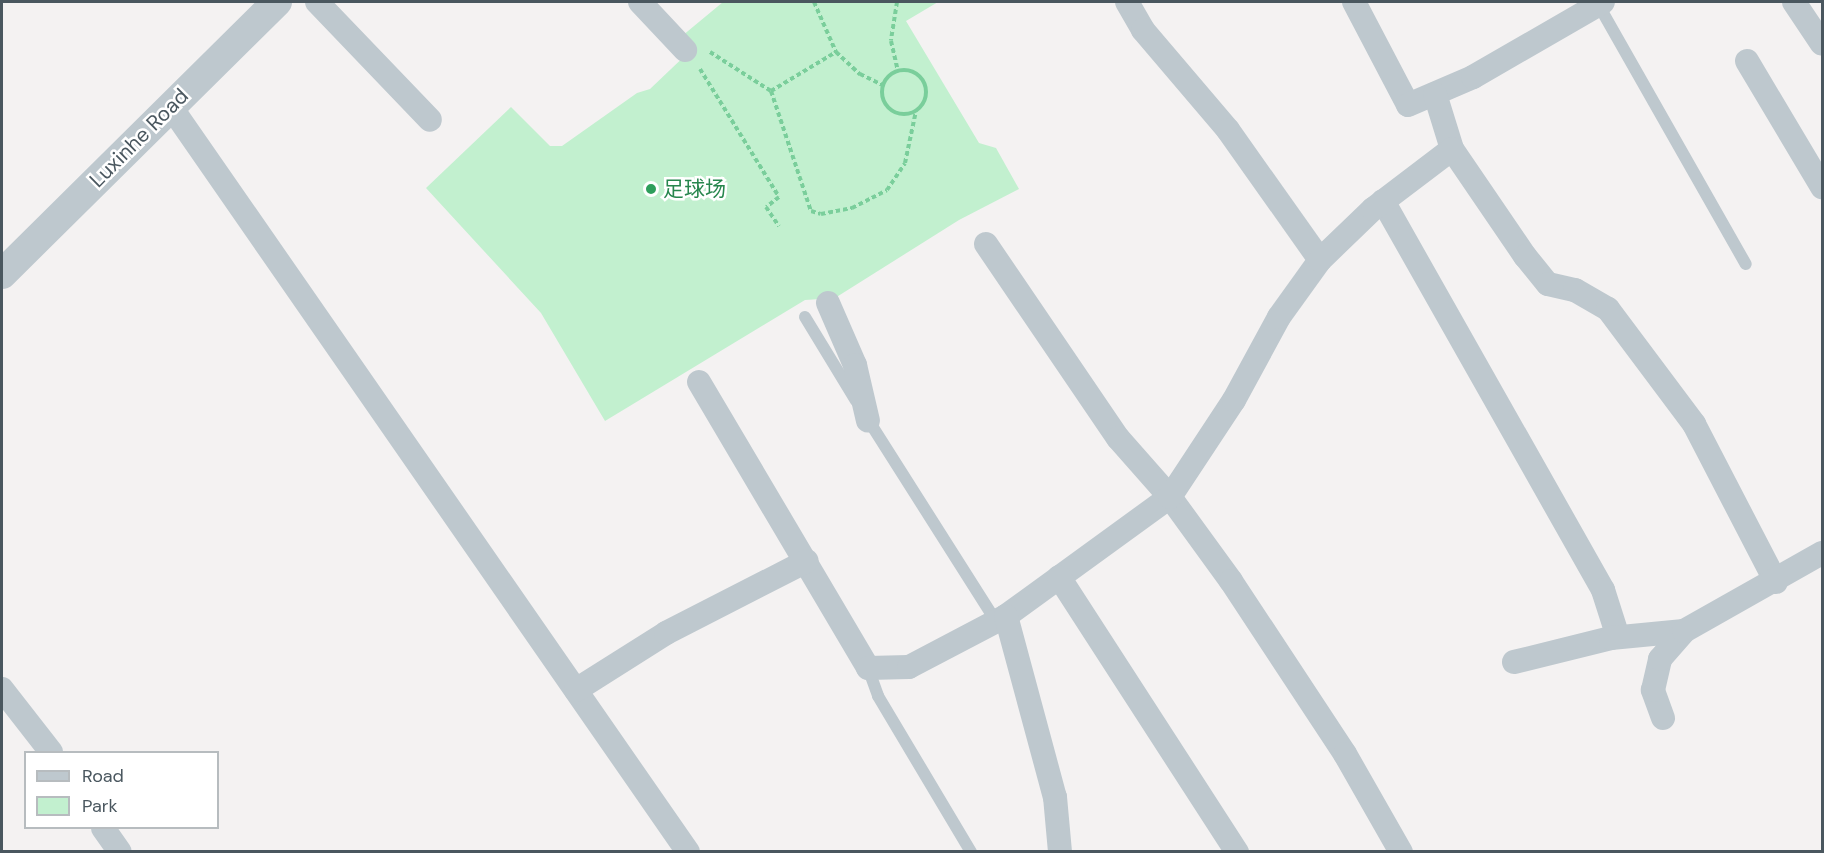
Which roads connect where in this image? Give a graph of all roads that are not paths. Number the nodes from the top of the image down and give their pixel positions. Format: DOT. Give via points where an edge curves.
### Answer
graph roads {
  1 [pos="278,2"];
  2 [pos="317,2"];
  3 [pos="640,2"];
  4 [pos="1127,2"];
  5 [pos="1354,2"];
  6 [pos="1794,2"];
  7 [pos="1601,3"];
  8 [pos="1822,44"];
  9 [pos="685,50"];
  10 [pos="1747,61"];
  11 [pos="1435,94"];
  12 [pos="171,107"];
  13 [pos="430,120"];
  14 [pos="1452,149"];
  15 [pos="1822,187"];
  16 [pos="1383,201"];
  17 [pos="986,244"];
  18 [pos="1320,260"];
  19 [pos="1746,264"];
  20 [pos="2,274"];
  21 [pos="828,303"];
  22 [pos="805,317"];
  23 [pos="699,382"];
  24 [pos="868,420"];
  25 [pos="1170,497"];
  26 [pos="1822,553"];
  27 [pos="807,561"];
  28 [pos="1059,577"];
  29 [pos="1776,582"];
  30 [pos="1001,618"];
  31 [pos="1684,631"];
  32 [pos="1618,637"];
  33 [pos="1514,662"];
  34 [pos="868,668"];
  35 [pos="2,689"];
  36 [pos="576,690"];
  37 [pos="1662,718"];
  38 [pos="49,751"];
  39 [pos="105,829"];
  40 [pos="120,852"];
  41 [pos="688,852"];
  42 [pos="971,852"];
  43 [pos="1060,852"];
  44 [pos="1237,852"];
  45 [pos="1401,852"];
  1 -- 12 [label="street, Luxinhe Road"];
  2 -- 13 [label="street"];
  3 -- 9 [label="street"];
  4 -- 18 [label="street" via="1143,30 1228,130"];
  5 -- 11 [label="street" via="1408,105"];
  6 -- 8 [label="street"];
  7 -- 11 [label="street" via="1473,77"];
  7 -- 19 [label="lane"];
  10 -- 15 [label="street"];
  11 -- 14 [label="street"];
  12 -- 20 [label="street, Luxinhe Road"];
  12 -- 36 [label="street"];
  14 -- 16 [label="street"];
  14 -- 29 [label="street" via="1548,284 1575,290 1608,309 1635,341 1694,424"];
  16 -- 18 [label="street"];
  16 -- 32 [label="street" via="1603,590"];
  17 -- 25 [label="street" via="1118,438"];
  18 -- 25 [label="street" via="1279,317 1234,400"];
  21 -- 24 [label="street" via="855,365"];
  22 -- 24 [label="lane"];
  23 -- 27 [label="street"];
  24 -- 30 [label="lane"];
  25 -- 28 [label="street"];
  25 -- 45 [label="street" via="1288,664"];
  26 -- 29 [label="street"];
  27 -- 34 [label="street"];
  27 -- 36 [label="street" via="666,633"];
  28 -- 30 [label="street"];
  28 -- 44 [label="street"];
  29 -- 31 [label="street"];
  30 -- 34 [label="street" via="909,667"];
  30 -- 43 [label="street" via="1055,797"];
  31 -- 32 [label="street"];
  31 -- 37 [label="street" via="1660,659 1653,690"];
  32 -- 33 [label="street"];
  34 -- 42 [label="lane" via="878,696"];
  35 -- 38 [label="street"];
  36 -- 41 [label="street"];
  39 -- 40 [label="street"];
}
